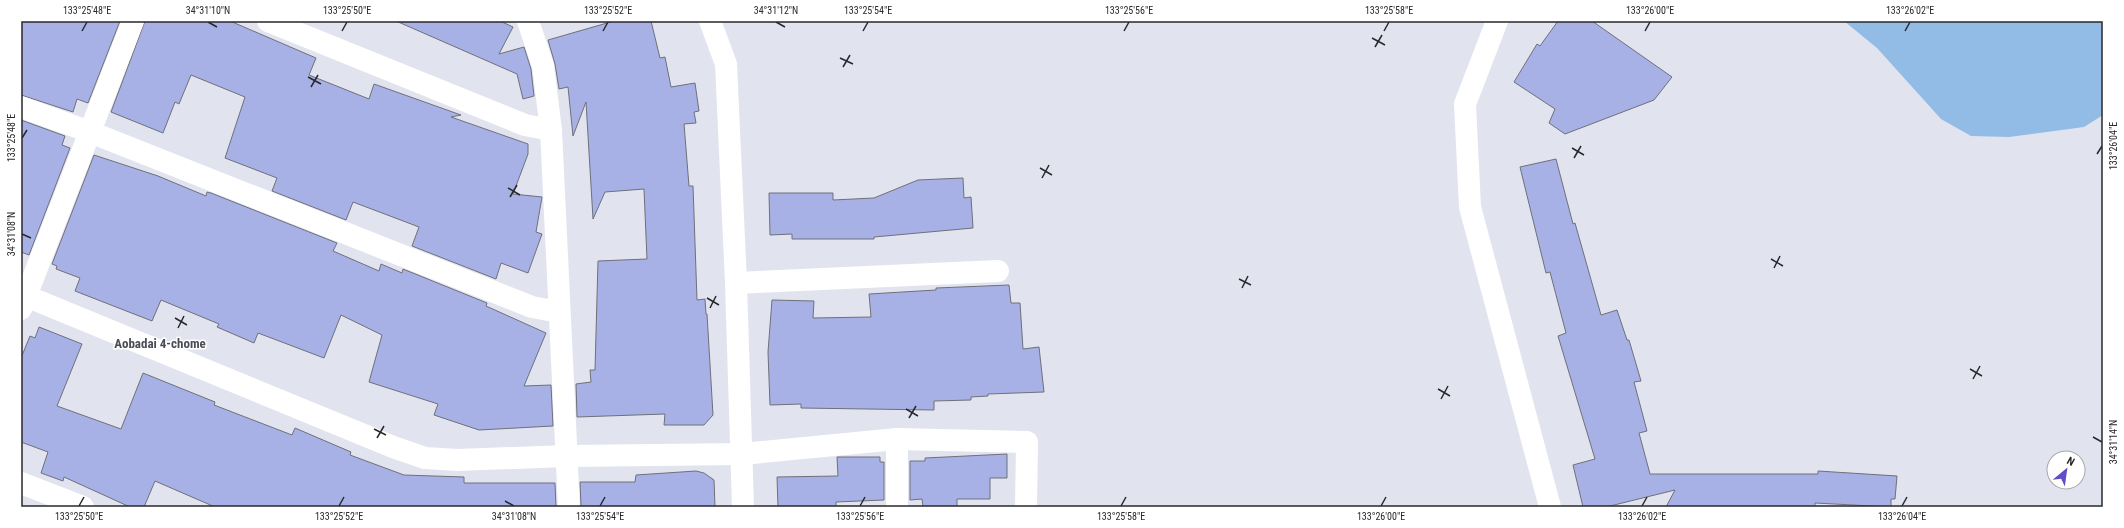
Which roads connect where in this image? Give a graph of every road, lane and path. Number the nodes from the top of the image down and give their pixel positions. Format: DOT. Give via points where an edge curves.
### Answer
graph roads {
  1 [pos="133,21"];
  2 [pos="268,21"];
  3 [pos="528,21"];
  4 [pos="710,21"];
  5 [pos="1497,21"];
  6 [pos="21,107"];
  7 [pos="551,130"];
  8 [pos="90,132"];
  9 [pos="998,271"];
  10 [pos="736,283"];
  11 [pos="23,300"];
  12 [pos="559,312"];
  13 [pos="897,439"];
  14 [pos="742,454"];
  15 [pos="567,456"];
  16 [pos="21,483"];
  17 [pos="83,507"];
  18 [pos="569,507"];
  19 [pos="743,507"];
  20 [pos="897,507"];
  21 [pos="1026,507"];
  22 [pos="1550,507"];
  1 -- 8 [label="street"];
  2 -- 7 [label="street" via="525,125"];
  3 -- 7 [label="street" via="543,66"];
  4 -- 10 [label="street" via="726,64"];
  5 -- 22 [label="street" via="1465,104 1470,207"];
  6 -- 8 [label="street"];
  7 -- 12 [label="street"];
  8 -- 11 [label="street"];
  8 -- 12 [label="street" via="532,307"];
  9 -- 10 [label="street"];
  10 -- 14 [label="street"];
  11 -- 15 [label="street" via="425,458 457,460"];
  12 -- 15 [label="street"];
  13 -- 14 [label="street"];
  13 -- 20 [label="street"];
  13 -- 21 [label="street" via="1027,442"];
  14 -- 15 [label="street"];
  14 -- 19 [label="street"];
  15 -- 18 [label="street"];
  16 -- 17 [label="street"];
}
